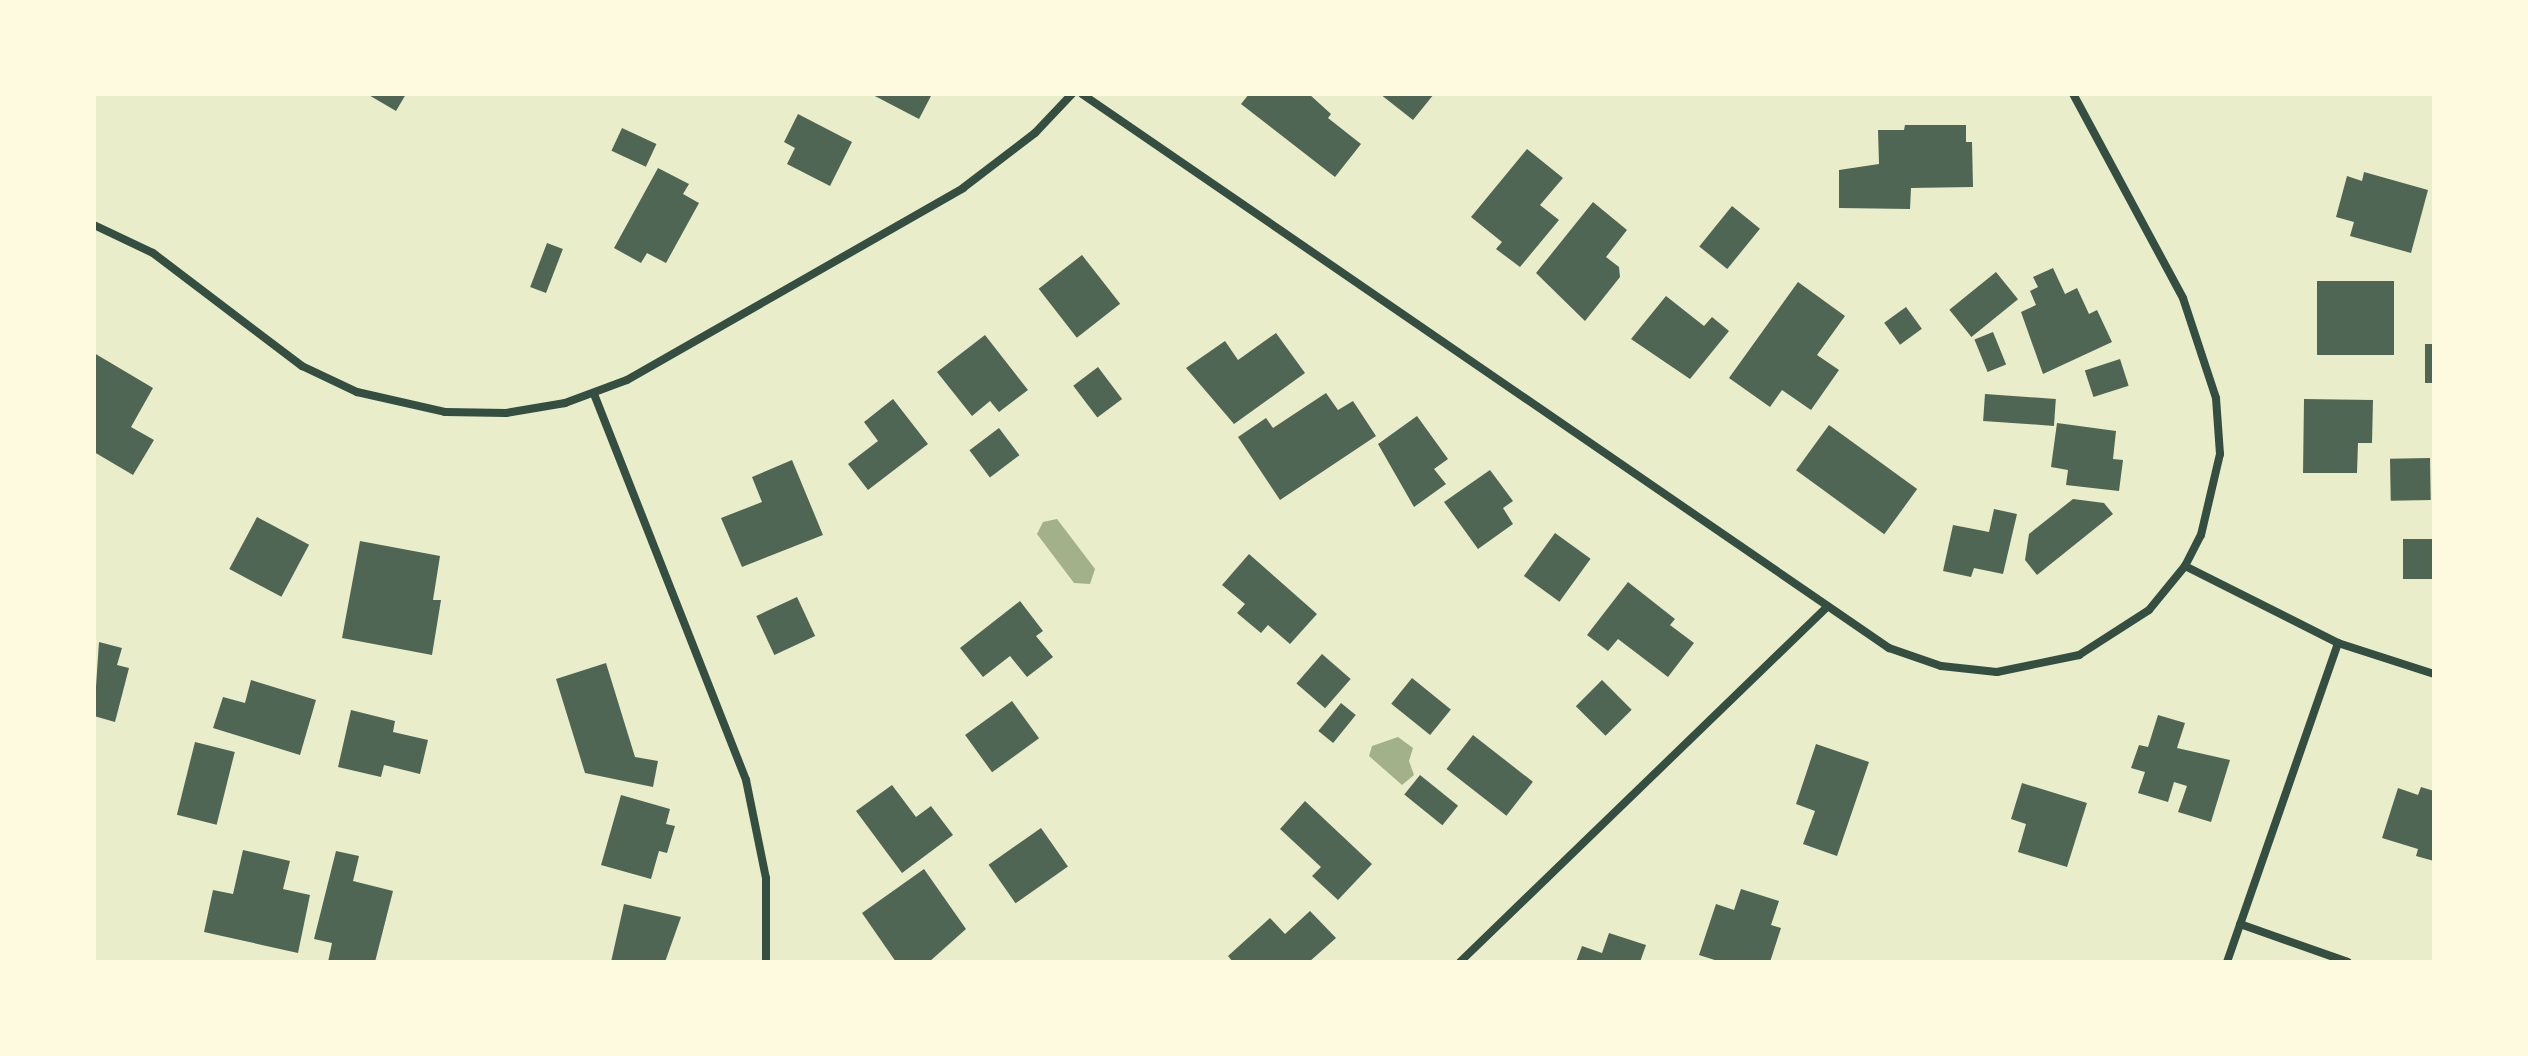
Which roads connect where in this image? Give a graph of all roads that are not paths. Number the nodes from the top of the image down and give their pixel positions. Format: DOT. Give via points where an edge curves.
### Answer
graph roads {
  1 [pos="1072,94"];
  2 [pos="1082,94"];
  3 [pos="2073,94"];
  4 [pos="94,225"];
  5 [pos="594,394"];
  6 [pos="2185,566"];
  7 [pos="1826,608"];
  8 [pos="2338,643"];
  9 [pos="2434,674"];
  10 [pos="2240,924"];
  11 [pos="766,962"];
  12 [pos="1460,962"];
  13 [pos="2227,962"];
  14 [pos="2348,962"];
  1 -- 5 [label="street" via="1035,133 963,188"];
  2 -- 7 [label="street"];
  3 -- 6 [label="street" via="2183,298 2216,398 2220,454 2211,509"];
  4 -- 5 [label="street" via="153,253 302,366 357,392 445,412 475,413 506,413"];
  5 -- 11 [label="street" via="746,780 766,878"];
  6 -- 7 [label="street" via="2149,610 2116,635 2079,655 2025,669 1969,671 1915,659"];
  6 -- 8 [label="street"];
  7 -- 12 [label="street"];
  8 -- 9 [label="street"];
  8 -- 10 [label="street"];
  10 -- 13 [label="street"];
  10 -- 14 [label="street"];
}
